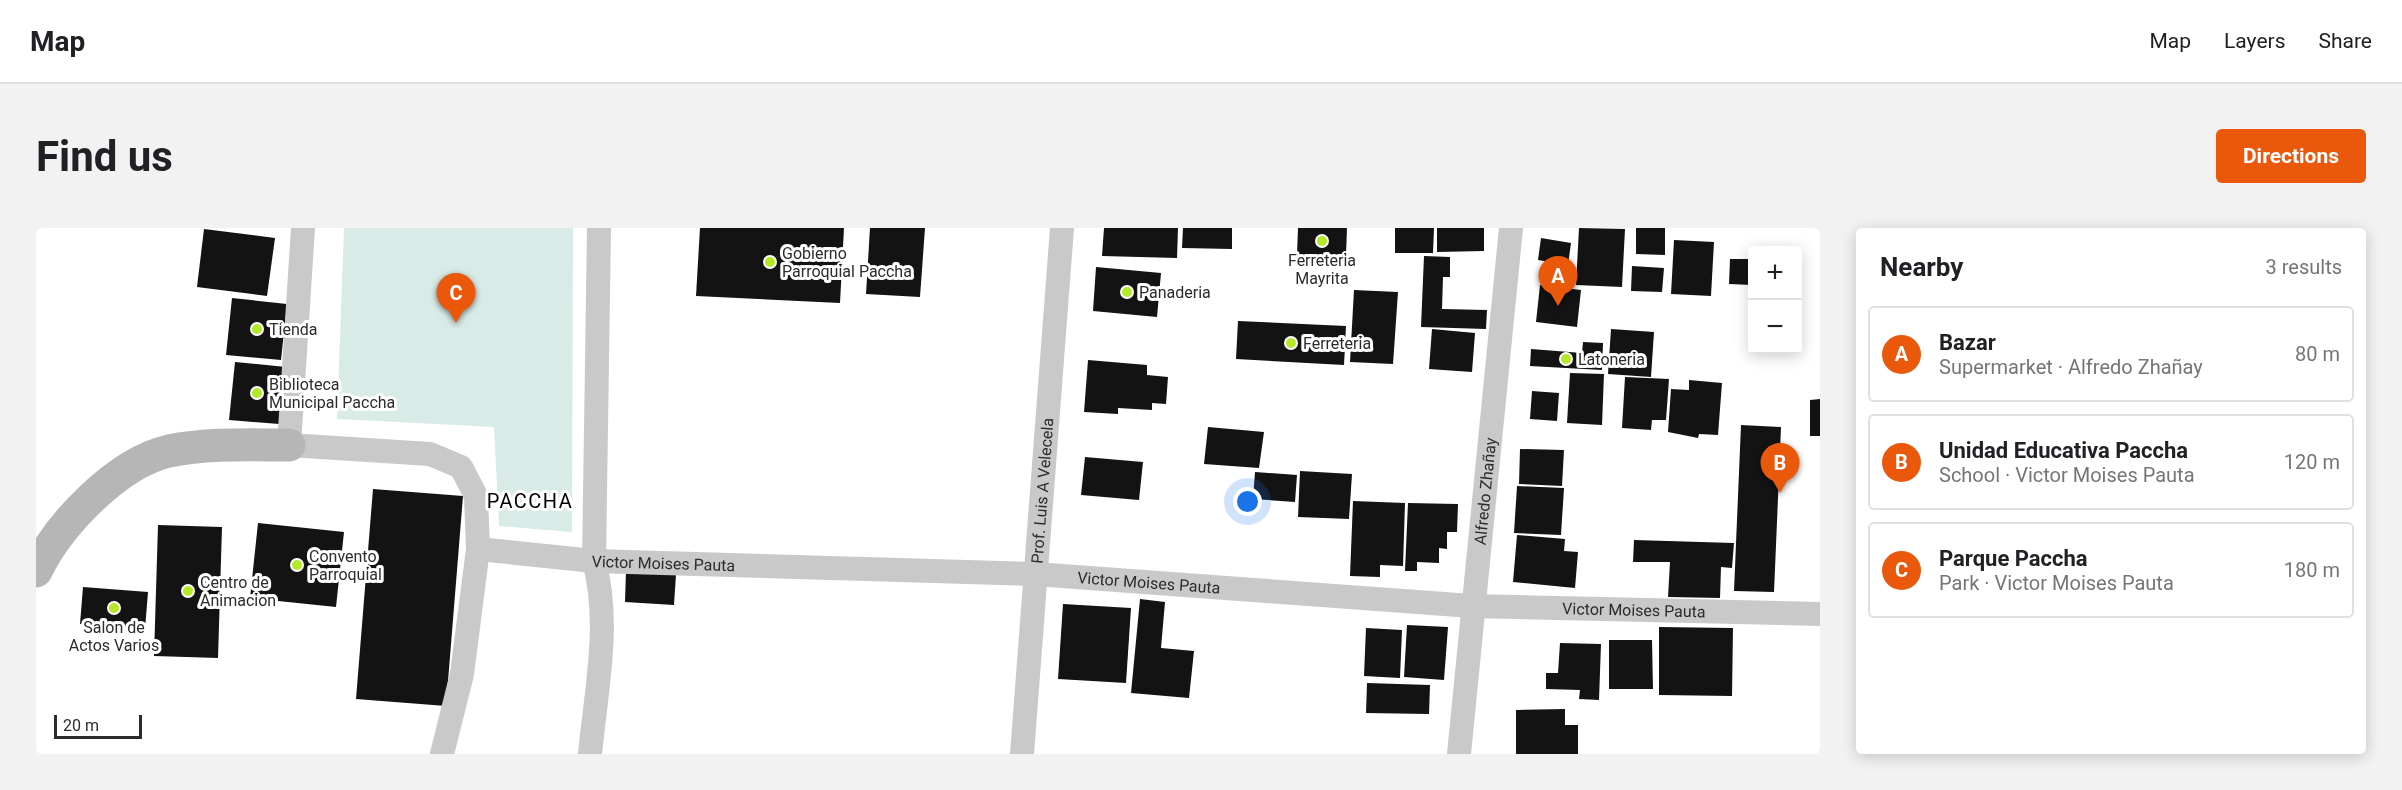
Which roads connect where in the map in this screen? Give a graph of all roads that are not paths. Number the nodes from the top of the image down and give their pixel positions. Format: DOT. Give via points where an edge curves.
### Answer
graph roads {
  1 [pos="303,228"];
  2 [pos="599,228"];
  3 [pos="1062,228"];
  4 [pos="1511,228"];
  5 [pos="289,445"];
  6 [pos="478,549"];
  7 [pos="594,561"];
  8 [pos="36,571"];
  9 [pos="1035,574"];
  10 [pos="1473,606"];
  11 [pos="1820,614"];
  12 [pos="442,754"];
  13 [pos="590,754"];
  14 [pos="1022,754"];
  15 [pos="1459,754"];
  1 -- 5 [label="street"];
  2 -- 7 [label="street"];
  3 -- 9 [label="street, Prof. Luis A Velecela"];
  4 -- 10 [label="street, Alfredo Zhañay"];
  5 -- 6 [label="street" via="430,454 461,467 476,496"];
  5 -- 8 [label="street" via="215,444 167,452 127,471 85,502 47,549"];
  6 -- 7 [label="street, Victor Moises Pauta"];
  6 -- 12 [label="street" via="462,674"];
  7 -- 9 [label="street, Victor Moises Pauta"];
  7 -- 13 [label="street" via="603,618"];
  9 -- 10 [label="street, Victor Moises Pauta"];
  9 -- 14 [label="street, Prof. Luis A Velecela"];
  10 -- 11 [label="street, Victor Moises Pauta"];
  10 -- 15 [label="street, Alfredo Zhañay"];
}
